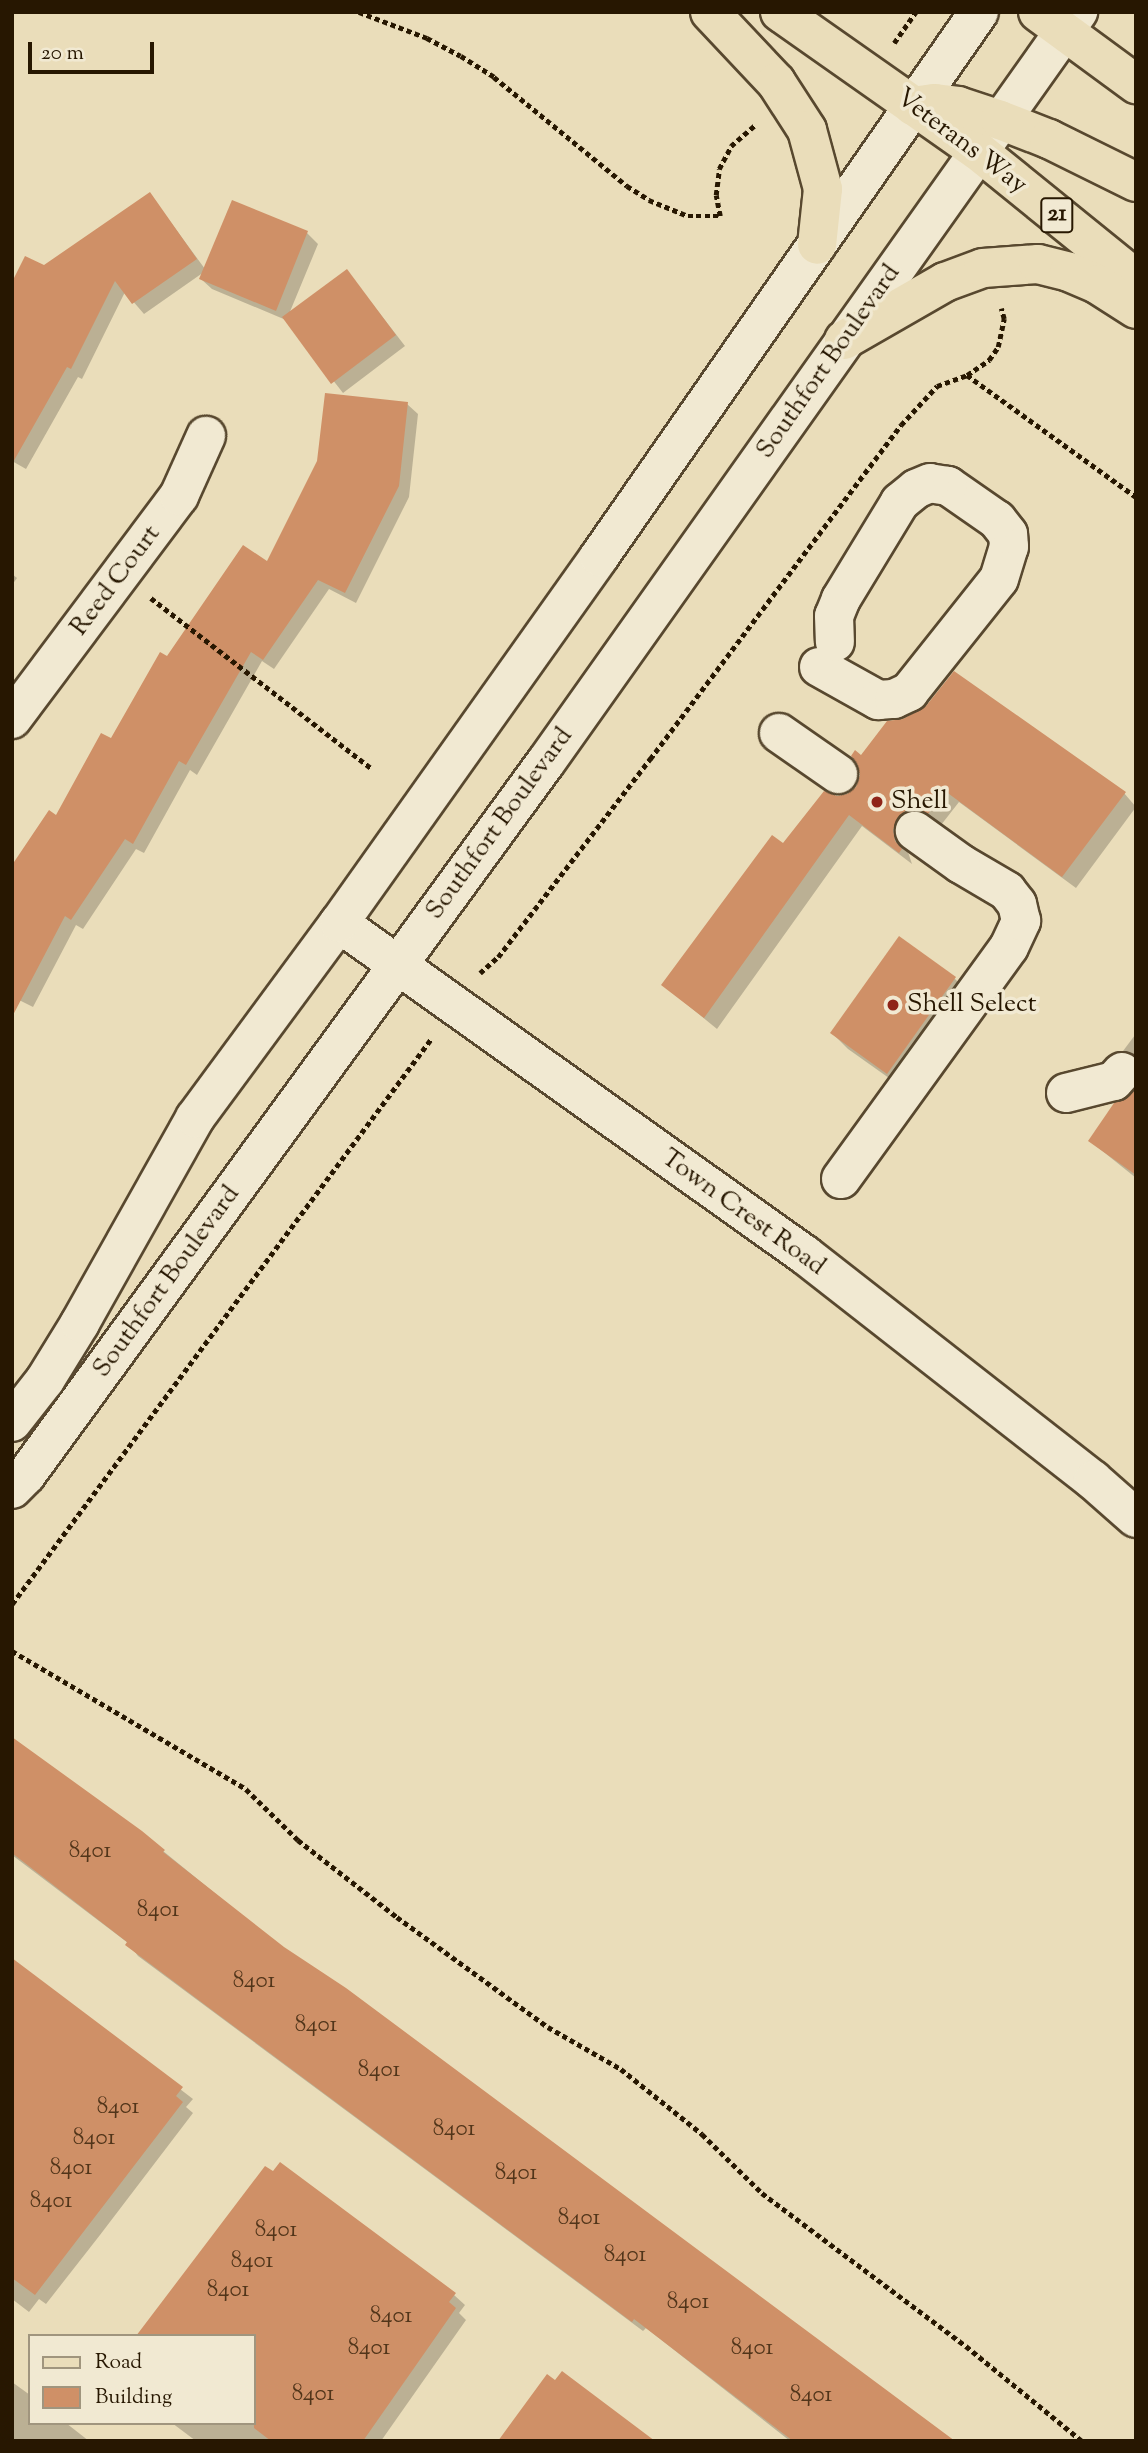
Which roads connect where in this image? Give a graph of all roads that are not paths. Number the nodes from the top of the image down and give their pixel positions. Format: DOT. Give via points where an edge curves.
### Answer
graph roads {
  1 [pos="710,12"];
  2 [pos="780,12"];
  3 [pos="979,12"];
  4 [pos="1060,19"];
  5 [pos="1136,84"];
  6 [pos="913,106"];
  7 [pos="1000,120"];
  8 [pos="978,151"];
  9 [pos="1136,182"];
  10 [pos="817,245"];
  11 [pos="1136,279"];
  12 [pos="1136,309"];
  13 [pos="845,340"];
  14 [pos="206,436"];
  15 [pos="827,654"];
  16 [pos="12,719"];
  17 [pos="779,733"];
  18 [pos="838,774"];
  19 [pos="915,831"];
  20 [pos="339,923"];
  21 [pos="398,966"];
  22 [pos="1122,1072"];
  23 [pos="1066,1093"];
  24 [pos="841,1179"];
  25 [pos="12,1422"];
  26 [pos="12,1489"];
  27 [pos="1136,1518"];
  1 -- 10 [label="main road" via="776,82 807,130 823,190"];
  2 -- 6 [label="main road, Veterans Way / 21"];
  3 -- 6 [label="street, Southfort Boulevard"];
  4 -- 5 [label="main road"];
  4 -- 7 [label="street, Southfort Boulevard"];
  6 -- 7 [label="main road" via="935,103"];
  6 -- 8 [label="main road, Veterans Way / 21"];
  6 -- 10 [label="street, Southfort Boulevard"];
  7 -- 8 [label="street, Southfort Boulevard"];
  7 -- 9 [label="main road"];
  8 -- 11 [label="main road, Veterans Way / 21"];
  8 -- 13 [label="street, Southfort Boulevard"];
  10 -- 20 [label="street, Southfort Boulevard"];
  12 -- 13 [label="main road" via="1069,272 1038,264 983,268 945,282"];
  13 -- 21 [label="street, Southfort Boulevard"];
  14 -- 16 [label="street, Reed Court" via="179,496"];
  15 -- 15 [label="street" via="841,600 900,502 916,489 930,483 948,486 997,520 1008,534 1009,547 999,579 909,692 878,700"];
  17 -- 18 [label="street"];
  19 -- 24 [label="street" via="1007,891 1017,904 1021,921 1009,947"];
  20 -- 21 [label="street, Town Crest Road"];
  20 -- 25 [label="street, Southfort Boulevard" via="195,1118 80,1323"];
  21 -- 26 [label="street, Southfort Boulevard"];
  21 -- 27 [label="street, Town Crest Road" via="805,1255"];
  22 -- 23 [label="street" via="1114,1080"];
}
